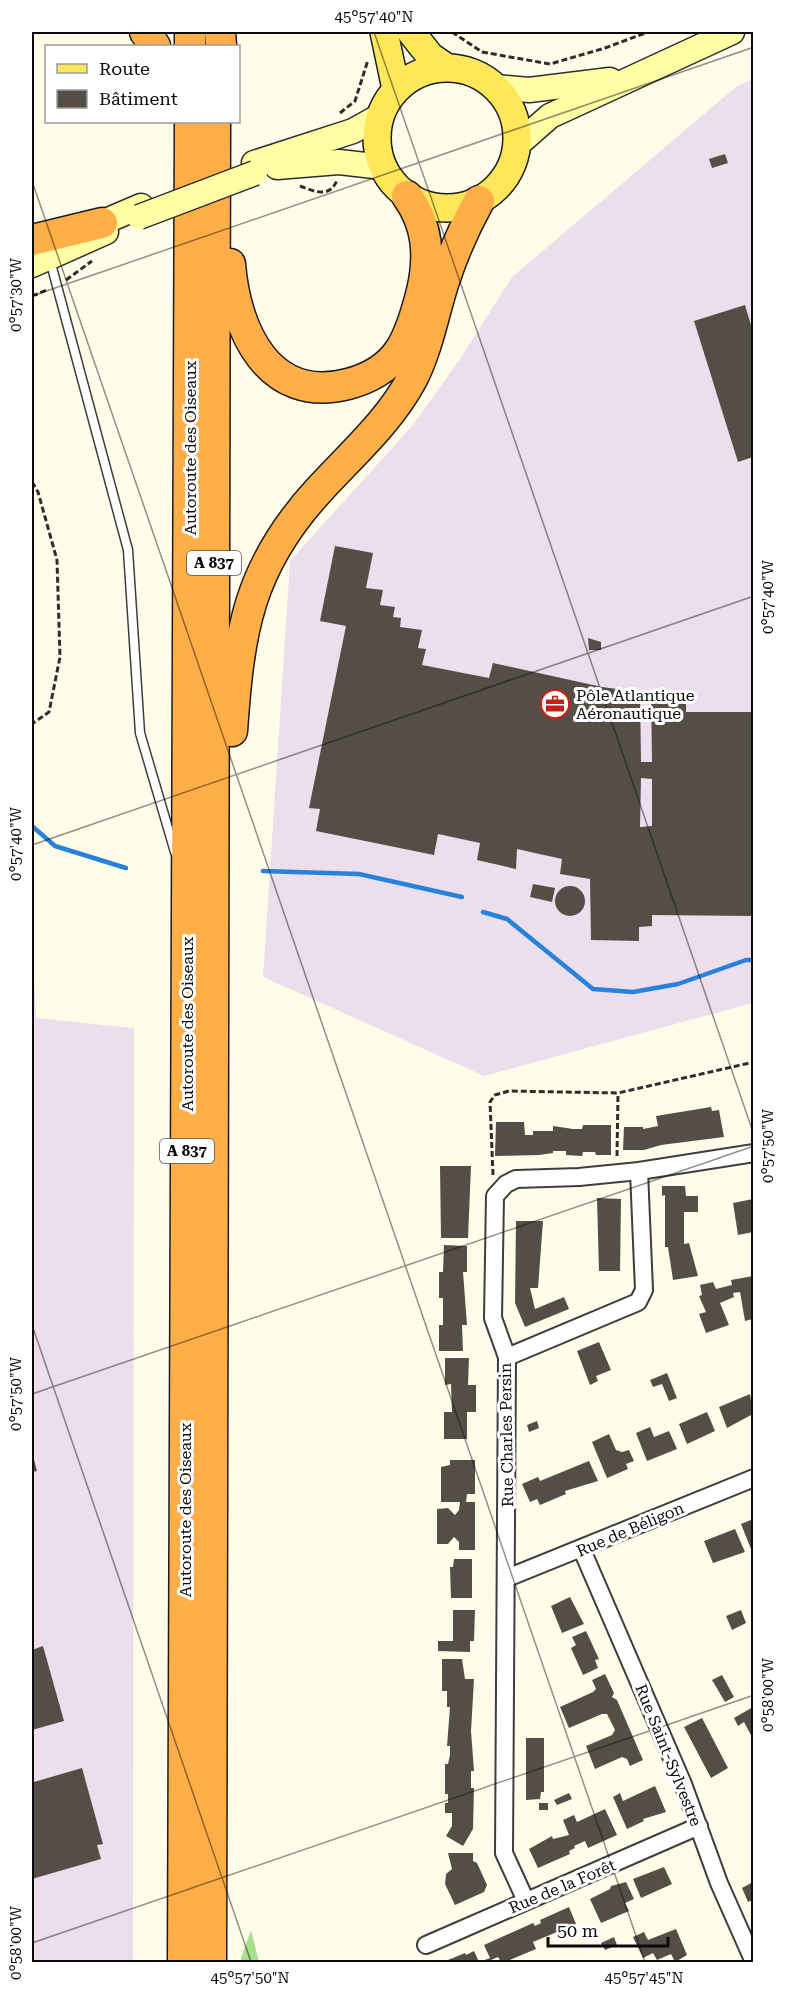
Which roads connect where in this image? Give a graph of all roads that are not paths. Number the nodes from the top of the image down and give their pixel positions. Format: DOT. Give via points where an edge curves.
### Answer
graph roads {
  1 [pos="145,32"];
  2 [pos="384,32"];
  3 [pos="411,32"];
  4 [pos="732,32"];
  5 [pos="154,45"];
  6 [pos="446,68"];
  7 [pos="630,77"];
  8 [pos="496,87"];
  9 [pos="396,89"];
  10 [pos="380,116"];
  11 [pos="175,123"];
  12 [pos="190,123"];
  13 [pos="215,123"];
  14 [pos="224,123"];
  15 [pos="517,146"];
  16 [pos="383,167"];
  17 [pos="254,168"];
  18 [pos="406,196"];
  19 [pos="479,201"];
  20 [pos="140,212"];
  21 [pos="102,223"];
  22 [pos="36,253"];
  23 [pos="190,339"];
  24 [pos="188,896"];
  25 [pos="212,1004"];
  26 [pos="753,1153"];
  27 [pos="639,1171"];
  28 [pos="507,1357"];
  29 [pos="753,1478"];
  30 [pos="582,1550"];
  31 [pos="507,1578"];
  32 [pos="699,1826"];
  33 [pos="526,1901"];
  34 [pos="426,1945"];
  35 [pos="183,1962"];
  36 [pos="211,1962"];
  37 [pos="753,1962"];
  1 -- 5 [label="highway"];
  2 -- 9 [label="main road"];
  3 -- 6 [label="main road" via="430,56"];
  4 -- 7 [label="main road"];
  6 -- 8 [label="main road" via="473,73"];
  6 -- 9 [label="main road" via="419,73"];
  7 -- 8 [label="main road" via="529,90"];
  7 -- 15 [label="main road" via="550,116"];
  8 -- 15 [label="main road" via="513,114"];
  9 -- 10 [label="main road"];
  10 -- 16 [label="main road" via="376,142"];
  10 -- 17 [label="main road" via="352,131"];
  11 -- 23 [label="highway"];
  12 -- 23 [label="highway, Autoroute des Oiseaux / A 837"];
  13 -- 25 [label="highway, Autoroute des Oiseaux / A 837"];
  14 -- 18 [label="highway" via="231,272 240,322 261,358 293,381 322,388 352,383 380,370 400,350 420,296 427,247 422,221"];
  15 -- 19 [label="main road" via="501,184"];
  16 -- 17 [label="main road" via="318,162"];
  16 -- 18 [label="main road"];
  17 -- 20 [label="main road"];
  18 -- 19 [label="main road" via="436,208 458,208"];
  19 -- 25 [label="highway" via="452,259 424,349 403,394 378,427 294,518 253,591 238,653"];
  20 -- 21 [label="main road"];
  20 -- 22 [label="main road"];
  21 -- 22 [label="highway"];
  22 -- 24 [label="lane" via="56,287 128,550 140,733"];
  23 -- 24 [label="highway, Autoroute des Oiseaux / A 837"];
  24 -- 35 [label="highway, Autoroute des Oiseaux / A 837"];
  25 -- 36 [label="highway, Autoroute des Oiseaux / A 837"];
  26 -- 27 [label="street"];
  27 -- 28 [label="street" via="644,1290 638,1302"];
  27 -- 28 [label="street, Rue Charles Persin" via="516,1179 495,1196 493,1318"];
  28 -- 31 [label="street, Rue Charles Persin"];
  29 -- 30 [label="street, Rue de Béligon"];
  30 -- 31 [label="street, Rue de Béligon"];
  30 -- 32 [label="street, Rue Saint-Sylvestre"];
  31 -- 33 [label="street, Rue Charles Persin" via="504,1853"];
  32 -- 33 [label="street, Rue de la Forêt"];
  32 -- 37 [label="street, Rue Saint-Sylvestre"];
  33 -- 34 [label="street, Rue de la Forêt"];
}
